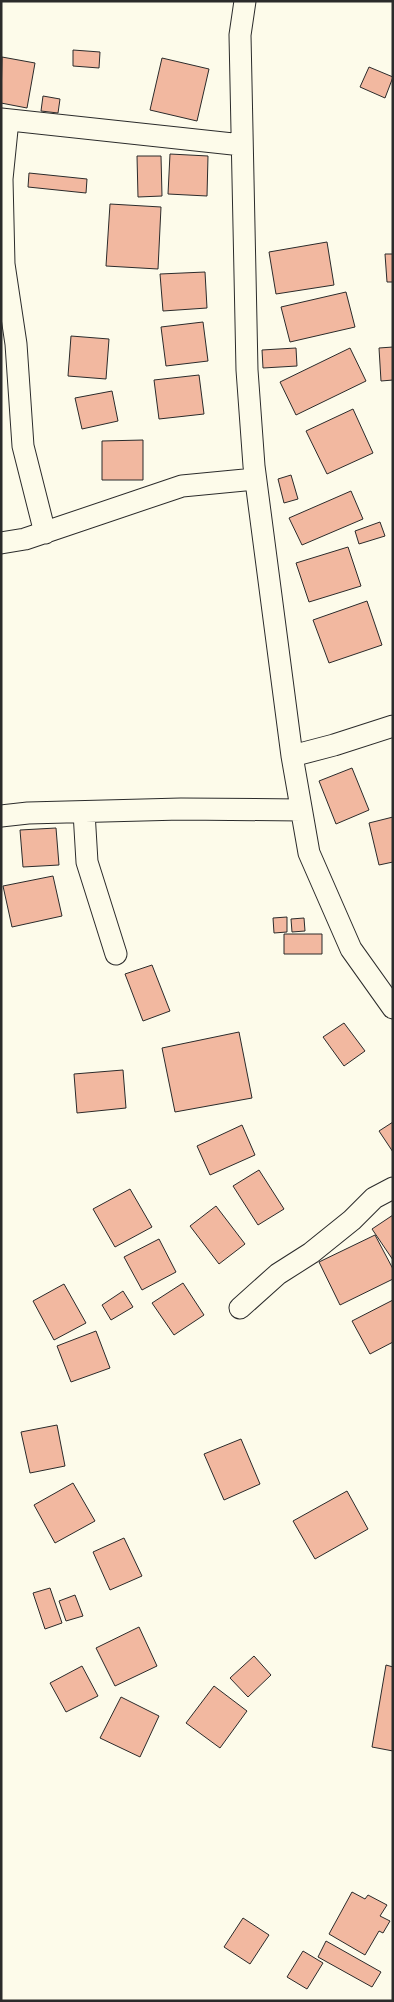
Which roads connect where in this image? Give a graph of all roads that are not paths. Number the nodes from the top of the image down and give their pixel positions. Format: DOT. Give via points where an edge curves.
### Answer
graph roads {
  1 [pos="245,1"];
  2 [pos="5,119"];
  3 [pos="242,145"];
  4 [pos="255,479"];
  5 [pos="45,533"];
  6 [pos="1,543"];
  7 [pos="393,726"];
  8 [pos="292,756"];
  9 [pos="301,810"];
  10 [pos="84,812"];
  11 [pos="1,816"];
  12 [pos="116,954"];
  13 [pos="393,1008"];
  14 [pos="393,1188"];
  15 [pos="240,1308"];
  1 -- 3 [label="street" via="240,35"];
  2 -- 3 [label="street"];
  2 -- 5 [label="street" via="2,179 4,264 16,344 23,446"];
  3 -- 4 [label="street" via="247,370"];
  4 -- 5 [label="street" via="182,486"];
  4 -- 8 [label="street"];
  5 -- 6 [label="street" via="26,540"];
  7 -- 8 [label="street"];
  8 -- 9 [label="street"];
  9 -- 10 [label="street"];
  9 -- 13 [label="street" via="309,853 351,949"];
  10 -- 11 [label="street"];
  10 -- 12 [label="street" via="86,862"];
  14 -- 15 [label="street" via="374,1198 352,1220 278,1274"];
}
